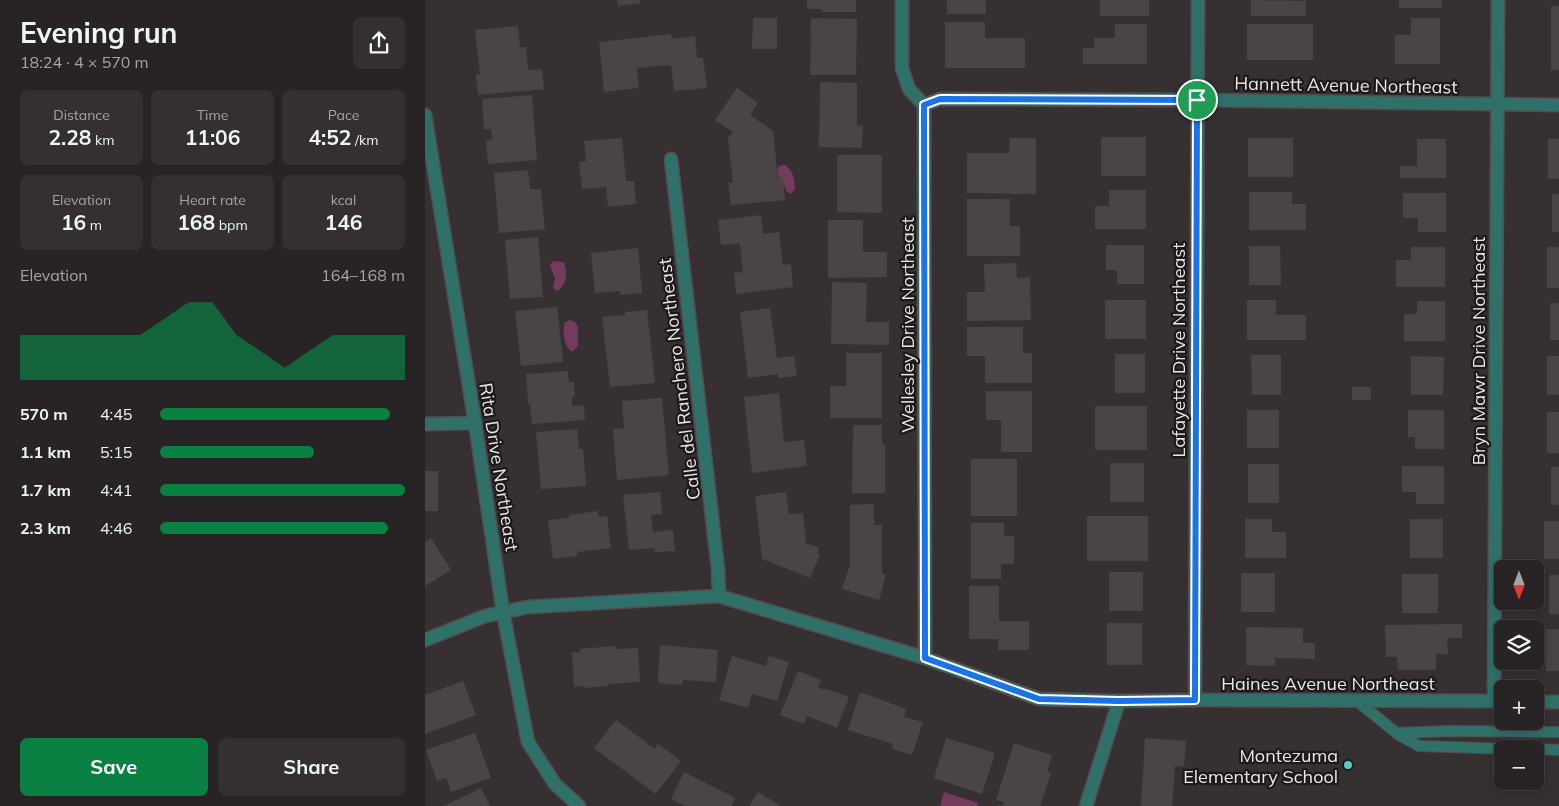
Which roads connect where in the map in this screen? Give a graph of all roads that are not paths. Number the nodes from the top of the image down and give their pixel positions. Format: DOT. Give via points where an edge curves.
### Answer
graph roads {
  1 [pos="902,0"];
  2 [pos="1198,0"];
  3 [pos="1497,0"];
  4 [pos="1197,100"];
  5 [pos="924,105"];
  6 [pos="1497,105"];
  7 [pos="1559,105"];
  8 [pos="425,115"];
  9 [pos="671,159"];
  10 [pos="431,184"];
  11 [pos="475,423"];
  12 [pos="425,424"];
  13 [pos="719,596"];
  14 [pos="503,612"];
  15 [pos="425,640"];
  16 [pos="925,658"];
  17 [pos="1498,680"];
  18 [pos="1195,700"];
  19 [pos="1119,701"];
  20 [pos="1357,701"];
  21 [pos="1494,701"];
  22 [pos="1544,702"];
  23 [pos="1559,702"];
  24 [pos="1559,732"];
  25 [pos="1397,733"];
  26 [pos="1494,748"];
  27 [pos="1544,749"];
  28 [pos="1559,750"];
  29 [pos="579,806"];
  30 [pos="1086,806"];
  1 -- 5 [label="street" via="902,68 909,89"];
  2 -- 4 [label="street, Lafayette Drive Northeast"];
  3 -- 6 [label="street, Bryn Mawr Drive Northeast"];
  4 -- 5 [label="street, Hannett Avenue Northeast" via="940,99"];
  4 -- 6 [label="street, Hannett Avenue Northeast"];
  4 -- 18 [label="street, Lafayette Drive Northeast"];
  5 -- 16 [label="street, Wellesley Drive Northeast"];
  6 -- 7 [label="street, Hannett Avenue Northeast"];
  6 -- 17 [label="street, Bryn Mawr Drive Northeast"];
  8 -- 10 [label="street, Rita Drive Northeast"];
  9 -- 13 [label="street, Calle del Ranchero Northeast"];
  10 -- 11 [label="street, Rita Drive Northeast"];
  11 -- 12 [label="street"];
  11 -- 14 [label="street, Rita Drive Northeast"];
  13 -- 14 [label="street, Haines Avenue Northeast" via="529,607"];
  13 -- 16 [label="street, Haines Avenue Northeast"];
  14 -- 15 [label="street, Haines Avenue Northeast"];
  14 -- 29 [label="street, Rita Drive Northeast" via="528,742 555,784"];
  16 -- 19 [label="street, Haines Avenue Northeast" via="1039,699"];
  18 -- 19 [label="street, Haines Avenue Northeast"];
  18 -- 20 [label="street, Haines Avenue Northeast"];
  19 -- 30 [label="street"];
  20 -- 21 [label="street, Haines Avenue Northeast"];
  20 -- 25 [label="lane"];
  22 -- 23 [label="street"];
  24 -- 25 [label="lane"];
  25 -- 26 [label="lane" via="1419,746"];
  27 -- 28 [label="lane"];
}
